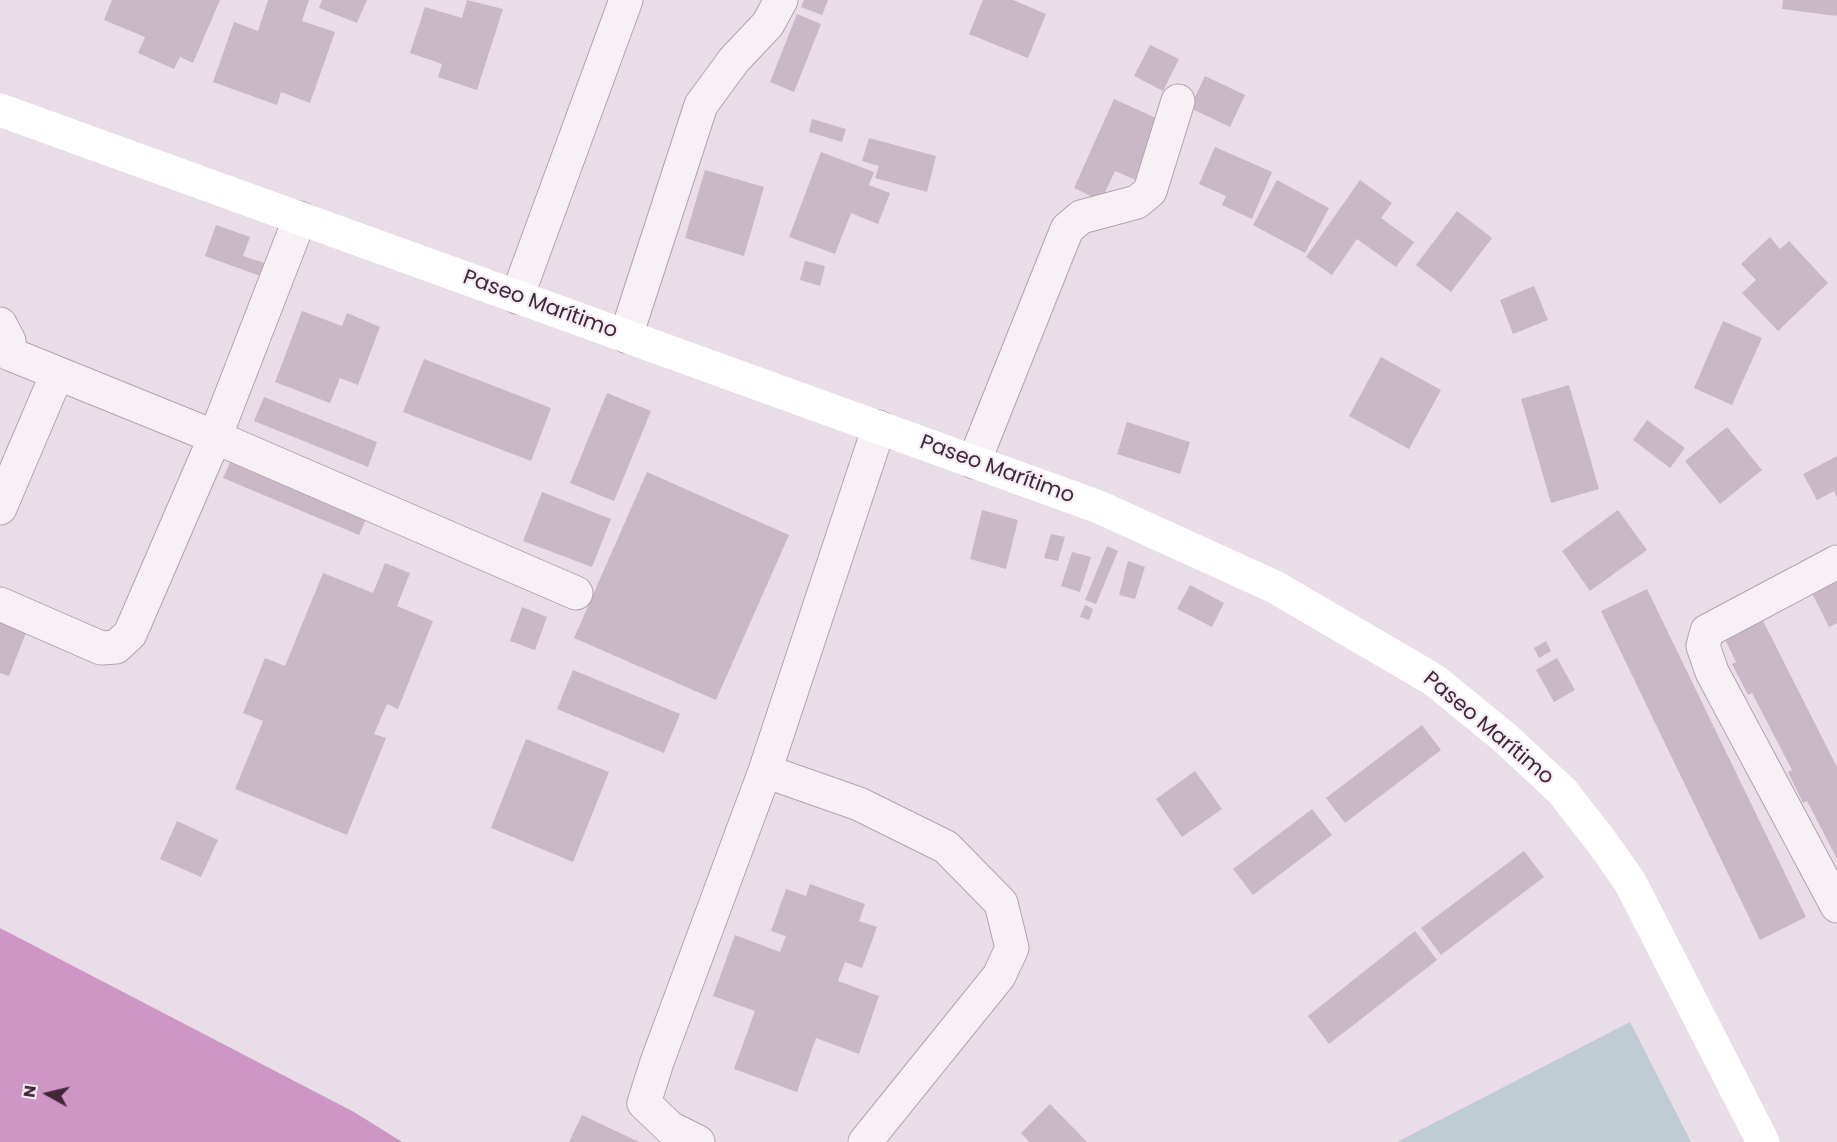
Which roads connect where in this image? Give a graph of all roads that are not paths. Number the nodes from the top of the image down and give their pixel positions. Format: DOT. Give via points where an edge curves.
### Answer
graph roads {
  1 [pos="626,0"];
  2 [pos="780,0"];
  3 [pos="1178,101"];
  4 [pos="0,110"];
  5 [pos="300,218"];
  6 [pos="517,297"];
  7 [pos="626,336"];
  8 [pos="3,347"];
  9 [pos="57,374"];
  10 [pos="879,427"];
  11 [pos="214,437"];
  12 [pos="974,462"];
  13 [pos="0,508"];
  14 [pos="1837,562"];
  15 [pos="576,592"];
  16 [pos="0,604"];
  17 [pos="765,771"];
  18 [pos="1837,906"];
  19 [pos="698,1142"];
  20 [pos="865,1142"];
  21 [pos="1763,1142"];
  1 -- 6 [label="street"];
  2 -- 7 [label="street" via="768,24 734,60 701,105"];
  3 -- 12 [label="street" via="1150,191 1137,202 1081,217 1068,229"];
  4 -- 5 [label="main road, Paseo Marítimo"];
  5 -- 6 [label="main road, Paseo Marítimo"];
  5 -- 11 [label="street"];
  6 -- 7 [label="main road, Paseo Marítimo"];
  7 -- 10 [label="main road, Paseo Marítimo"];
  8 -- 9 [label="street"];
  9 -- 11 [label="street"];
  9 -- 13 [label="street"];
  10 -- 12 [label="main road, Paseo Marítimo"];
  10 -- 17 [label="street"];
  11 -- 15 [label="street"];
  11 -- 16 [label="street" via="130,634 116,647 101,648"];
  12 -- 21 [label="main road, Paseo Marítimo" via="1099,507 1275,587 1434,680 1504,737 1562,791 1630,882"];
  14 -- 18 [label="street" via="1707,631 1703,646 1712,672"];
  17 -- 19 [label="street" via="644,1103 670,1128"];
  17 -- 20 [label="street" via="859,804 946,847 1001,903 1012,948 999,976"];
}
